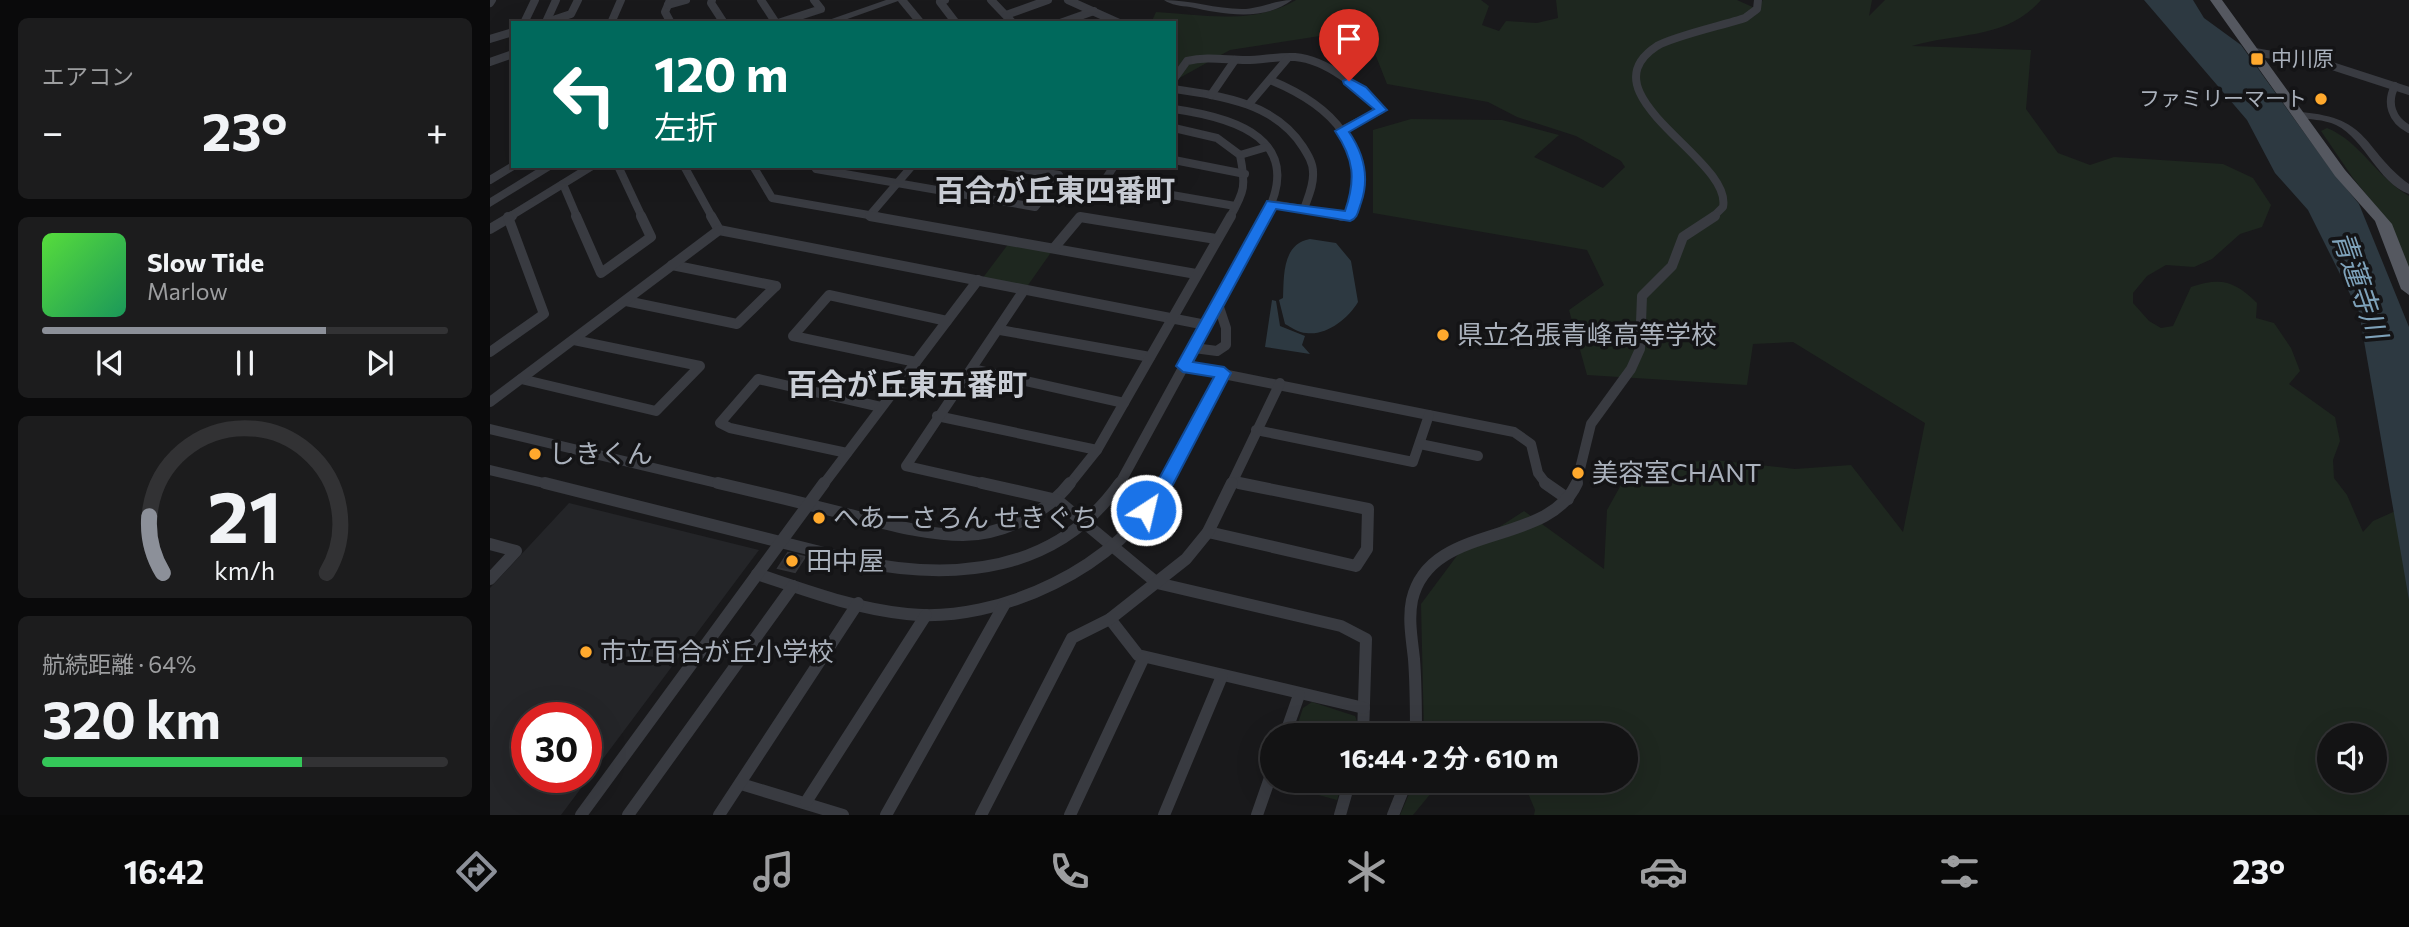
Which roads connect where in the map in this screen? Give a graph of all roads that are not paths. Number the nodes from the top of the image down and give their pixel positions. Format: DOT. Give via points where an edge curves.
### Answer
graph roads {
  1 [pos="535,0"];
  2 [pos="556,0"];
  3 [pos="578,0"];
  4 [pos="621,0"];
  5 [pos="686,0"];
  6 [pos="712,0"];
  7 [pos="761,0"];
  8 [pos="814,0"];
  9 [pos="896,0"];
  10 [pos="902,0"];
  11 [pos="991,0"];
  12 [pos="1048,0"];
  13 [pos="1068,0"];
  14 [pos="1169,0"];
  15 [pos="1287,0"];
  16 [pos="1758,0"];
  17 [pos="2216,0"];
  18 [pos="941,1"];
  19 [pos="669,3"];
  20 [pos="1094,11"];
  21 [pos="1006,15"];
  22 [pos="849,19"];
  23 [pos="525,21"];
  24 [pos="546,21"];
  25 [pos="548,21"];
  26 [pos="612,21"];
  27 [pos="670,21"];
  28 [pos="723,21"];
  29 [pos="776,21"];
  30 [pos="783,21"];
  31 [pos="919,21"];
  32 [pos="955,21"];
  33 [pos="1011,21"];
  34 [pos="1066,21"];
  35 [pos="1115,21"];
  36 [pos="511,33"];
  37 [pos="490,39"];
  38 [pos="2255,52"];
  39 [pos="511,55"];
  40 [pos="1287,59"];
  41 [pos="1235,60"];
  42 [pos="490,62"];
  43 [pos="1176,76"];
  44 [pos="1270,80"];
  45 [pos="2395,86"];
  46 [pos="1176,89"];
  47 [pos="2409,91"];
  48 [pos="1212,95"];
  49 [pos="1249,104"];
  50 [pos="1176,109"];
  51 [pos="2301,115"];
  52 [pos="1176,128"];
  53 [pos="2409,129"];
  54 [pos="1342,131"];
  55 [pos="1268,146"];
  56 [pos="1240,155"];
  57 [pos="1176,160"];
  58 [pos="511,167"];
  59 [pos="548,168"];
  60 [pos="589,168"];
  61 [pos="619,168"];
  62 [pos="685,168"];
  63 [pos="754,168"];
  64 [pos="815,168"];
  65 [pos="910,168"];
  66 [pos="1018,168"];
  67 [pos="1113,168"];
  68 [pos="1245,174"];
  69 [pos="490,180"];
  70 [pos="563,184"];
  71 [pos="896,184"];
  72 [pos="2409,190"];
  73 [pos="490,203"];
  74 [pos="1272,204"];
  75 [pos="1235,206"];
  76 [pos="1304,209"];
  77 [pos="870,215"];
  78 [pos="509,217"];
  79 [pos="490,229"];
  80 [pos="719,230"];
  81 [pos="1216,239"];
  82 [pos="1054,248"];
  83 [pos="672,265"];
  84 [pos="2406,267"];
  85 [pos="1196,274"];
  86 [pos="978,280"];
  87 [pos="2409,289"];
  88 [pos="1024,290"];
  89 [pos="626,301"];
  90 [pos="1218,304"];
  91 [pos="1174,319"];
  92 [pos="947,321"];
  93 [pos="1206,325"];
  94 [pos="1000,330"];
  95 [pos="574,340"];
  96 [pos="1194,348"];
  97 [pos="490,352"];
  98 [pos="1150,358"];
  99 [pos="916,362"];
  100 [pos="1183,366"];
  101 [pos="972,369"];
  102 [pos="1224,373"];
  103 [pos="521,379"];
  104 [pos="1280,383"];
  105 [pos="490,402"];
  106 [pos="1124,403"];
  107 [pos="881,407"];
  108 [pos="1429,415"];
  109 [pos="937,416"];
  110 [pos="490,429"];
  111 [pos="1256,430"];
  112 [pos="1420,443"];
  113 [pos="1097,450"];
  114 [pos="847,453"];
  115 [pos="1478,456"];
  116 [pos="490,470"];
  117 [pos="1233,482"];
  118 [pos="1568,499"];
  119 [pos="1057,500"];
  120 [pos="809,503"];
  121 [pos="1085,523"];
  122 [pos="1208,532"];
  123 [pos="781,540"];
  124 [pos="490,544"];
  125 [pos="1112,547"];
  126 [pos="757,574"];
  127 [pos="490,579"];
  128 [pos="1157,583"];
  129 [pos="793,586"];
  130 [pos="858,603"];
  131 [pos="1004,605"];
  132 [pos="926,615"];
  133 [pos="1110,619"];
  134 [pos="1144,657"];
  135 [pos="1222,676"];
  136 [pos="1300,695"];
  137 [pos="1364,708"];
  138 [pos="1290,723"];
  139 [pos="1363,723"];
  140 [pos="1416,723"];
  141 [pos="741,784"];
  142 [pos="1265,793"];
  143 [pos="1346,793"];
  144 [pos="1402,793"];
  145 [pos="806,802"];
  146 [pos="580,815"];
  147 [pos="628,815"];
  148 [pos="719,815"];
  149 [pos="843,815"];
  150 [pos="886,815"];
  151 [pos="981,815"];
  152 [pos="1070,815"];
  153 [pos="1164,815"];
  154 [pos="1257,815"];
  155 [pos="1340,815"];
  156 [pos="1393,815"];
  1 -- 23 [label="street"];
  2 -- 24 [label="street"];
  3 -- 25 [label="street" via="571,14"];
  4 -- 26 [label="street"];
  5 -- 19 [label="street"];
  6 -- 28 [label="street"];
  7 -- 29 [label="street"];
  8 -- 30 [label="street" via="821,9"];
  9 -- 22 [label="street"];
  10 -- 31 [label="street"];
  11 -- 21 [label="street"];
  12 -- 21 [label="street"];
  13 -- 20 [label="street"];
  14 -- 15 [label="street" via="1248,13"];
  16 -- 118 [label="street" via="1757,9 1745,19 1659,45 1639,63 1637,78 1648,108 1706,167 1724,202 1714,218 1682,238 1670,269 1642,296 1640,349 1631,370 1592,423 1585,438 1581,475"];
  17 -- 38 [label="main road"];
  18 -- 32 [label="street"];
  19 -- 27 [label="street" via="664,12"];
  20 -- 34 [label="street"];
  20 -- 35 [label="street"];
  21 -- 33 [label="street"];
  36 -- 37 [label="street"];
  38 -- 45 [label="street" via="2329,65"];
  38 -- 51 [label="main road"];
  39 -- 42 [label="street"];
  40 -- 41 [label="street"];
  40 -- 44 [label="street"];
  40 -- 54 [label="street" via="1301,58 1336,73 1381,110"];
  41 -- 43 [label="street" via="1206,55 1187,61"];
  41 -- 48 [label="street"];
  44 -- 49 [label="street"];
  44 -- 54 [label="street" via="1308,97"];
  45 -- 47 [label="street"];
  45 -- 53 [label="street" via="2390,99 2393,114"];
  46 -- 48 [label="street"];
  48 -- 49 [label="street"];
  49 -- 76 [label="street" via="1270,114 1300,139 1313,170"];
  50 -- 55 [label="street" via="1230,120"];
  51 -- 72 [label="street" via="2327,118 2351,130"];
  51 -- 84 [label="main road" via="2340,173 2380,217"];
  52 -- 56 [label="street" via="1217,138"];
  54 -- 76 [label="street" via="1358,166 1359,189 1350,217"];
  55 -- 56 [label="street"];
  55 -- 74 [label="street" via="1279,179"];
  56 -- 68 [label="street"];
  57 -- 68 [label="street"];
  58 -- 69 [label="street"];
  59 -- 73 [label="street"];
  60 -- 70 [label="street"];
  61 -- 70 [label="street" via="651,237 601,273"];
  62 -- 80 [label="street"];
  63 -- 77 [label="street" via="772,198"];
  64 -- 71 [label="street"];
  65 -- 71 [label="street"];
  66 -- 71 [label="street" via="1059,175 1035,207"];
  67 -- 75 [label="street" via="1103,183"];
  68 -- 75 [label="street" via="1244,193"];
  70 -- 78 [label="street"];
  71 -- 77 [label="street"];
  74 -- 76 [label="street"];
  74 -- 90 [label="street"];
  75 -- 81 [label="street"];
  77 -- 82 [label="street"];
  78 -- 79 [label="street"];
  78 -- 97 [label="street" via="544,314"];
  80 -- 83 [label="street"];
  80 -- 86 [label="street"];
  81 -- 82 [label="street" via="1080,217"];
  81 -- 85 [label="street"];
  82 -- 85 [label="street"];
  83 -- 89 [label="street"];
  83 -- 89 [label="street" via="776,286 737,324"];
  84 -- 87 [label="main road"];
  85 -- 91 [label="street"];
  86 -- 88 [label="street"];
  86 -- 92 [label="street"];
  88 -- 91 [label="street"];
  88 -- 94 [label="street"];
  89 -- 95 [label="street"];
  90 -- 93 [label="street"];
  90 -- 96 [label="street" via="1226,345 1217,351"];
  91 -- 93 [label="street"];
  91 -- 98 [label="street"];
  92 -- 99 [label="street"];
  92 -- 99 [label="street" via="829,295 793,336"];
  93 -- 96 [label="street"];
  94 -- 98 [label="street"];
  94 -- 101 [label="street"];
  95 -- 103 [label="street"];
  95 -- 103 [label="street" via="700,366 656,411"];
  96 -- 100 [label="street"];
  98 -- 106 [label="street"];
  99 -- 107 [label="street"];
  100 -- 102 [label="street"];
  100 -- 121 [label="street" via="1131,467"];
  101 -- 106 [label="street"];
  101 -- 109 [label="street"];
  102 -- 104 [label="street"];
  102 -- 125 [label="street" via="1160,493"];
  103 -- 105 [label="street"];
  104 -- 108 [label="street"];
  104 -- 111 [label="street"];
  106 -- 113 [label="street"];
  107 -- 114 [label="street"];
  107 -- 114 [label="street" via="758,379 720,423"];
  108 -- 112 [label="street"];
  108 -- 118 [label="street" via="1526,436 1533,446 1538,473"];
  109 -- 113 [label="street"];
  109 -- 119 [label="street" via="906,466"];
  110 -- 120 [label="street"];
  111 -- 112 [label="street" via="1413,463"];
  111 -- 117 [label="street"];
  112 -- 115 [label="street"];
  113 -- 119 [label="street"];
  114 -- 120 [label="street"];
  116 -- 123 [label="street"];
  117 -- 122 [label="street"];
  117 -- 122 [label="street" via="1368,509 1367,549 1356,566"];
  118 -- 140 [label="street" via="1530,521 1457,548 1416,587 1409,613"];
  119 -- 120 [label="street" via="1016,523 963,535 915,530"];
  119 -- 121 [label="street"];
  120 -- 123 [label="street"];
  121 -- 123 [label="street" via="1035,552 969,570 923,572"];
  121 -- 125 [label="street"];
  122 -- 128 [label="street" via="1186,559"];
  123 -- 126 [label="street"];
  124 -- 127 [label="street" via="516,551"];
  125 -- 128 [label="street"];
  125 -- 131 [label="street" via="1075,573"];
  126 -- 129 [label="street"];
  126 -- 146 [label="street"];
  128 -- 133 [label="street"];
  128 -- 137 [label="street" via="1341,626 1366,639"];
  129 -- 130 [label="street"];
  129 -- 147 [label="street"];
  130 -- 132 [label="street"];
  130 -- 141 [label="street"];
  131 -- 132 [label="street"];
  131 -- 150 [label="street"];
  132 -- 145 [label="street"];
  133 -- 134 [label="street"];
  133 -- 151 [label="street" via="1072,638"];
  134 -- 135 [label="street"];
  134 -- 152 [label="street"];
  135 -- 136 [label="street"];
  135 -- 153 [label="street"];
  136 -- 137 [label="street"];
  136 -- 138 [label="street"];
  137 -- 139 [label="street"];
  141 -- 145 [label="street"];
  141 -- 148 [label="street"];
  142 -- 154 [label="street"];
  143 -- 155 [label="street"];
  144 -- 156 [label="street"];
  145 -- 149 [label="street"];
}
